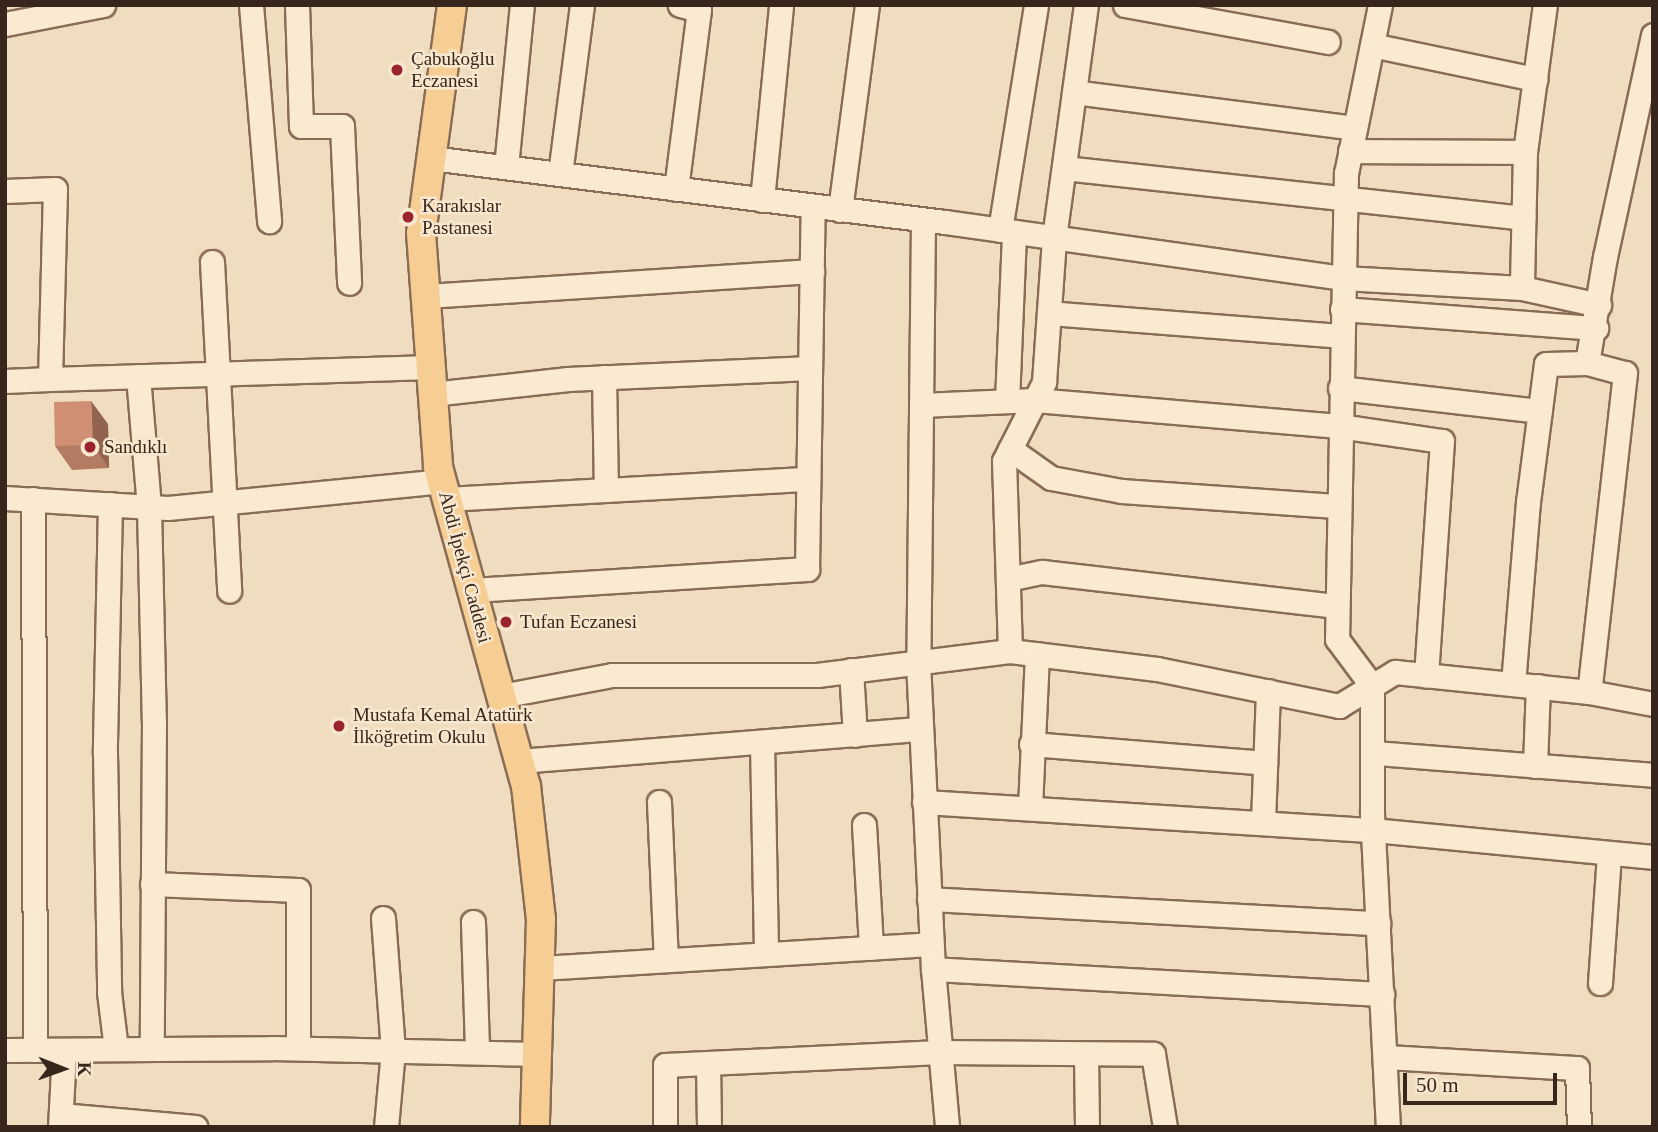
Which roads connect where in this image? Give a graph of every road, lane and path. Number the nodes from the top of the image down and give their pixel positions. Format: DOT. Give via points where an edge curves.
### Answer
graph roads {
  1 [pos="103,5"];
  2 [pos="251,5"];
  3 [pos="297,5"];
  4 [pos="452,5"];
  5 [pos="522,5"];
  6 [pos="582,5"];
  7 [pos="680,5"];
  8 [pos="781,5"];
  9 [pos="867,5"];
  10 [pos="1037,5"];
  11 [pos="1086,5"];
  12 [pos="1125,5"];
  13 [pos="1380,5"];
  14 [pos="1545,5"];
  15 [pos="16,16"];
  16 [pos="1653,35"];
  17 [pos="1328,42"];
  18 [pos="1372,45"];
  19 [pos="1535,79"];
  20 [pos="1074,92"];
  21 [pos="1355,128"];
  22 [pos="1350,151"];
  23 [pos="1525,152"];
  24 [pos="431,158"];
  25 [pos="506,167"];
  26 [pos="1064,169"];
  27 [pos="560,174"];
  28 [pos="676,189"];
  29 [pos="5,191"];
  30 [pos="762,200"];
  31 [pos="1345,202"];
  32 [pos="813,207"];
  33 [pos="840,210"];
  34 [pos="1523,218"];
  35 [pos="923,220"];
  36 [pos="269,221"];
  37 [pos="1007,231"];
  38 [pos="1055,237"];
  39 [pos="212,262"];
  40 [pos="812,271"];
  41 [pos="1343,278"];
  42 [pos="349,283"];
  43 [pos="1522,288"];
  44 [pos="426,296"];
  45 [pos="1342,309"];
  46 [pos="1049,313"];
  47 [pos="1597,316"];
  48 [pos="1341,336"];
  49 [pos="1587,363"];
  50 [pos="810,368"];
  51 [pos="218,373"];
  52 [pos="138,376"];
  53 [pos="604,377"];
  54 [pos="50,379"];
  55 [pos="431,380"];
  56 [pos="5,381"];
  57 [pos="1340,388"];
  58 [pos="1035,400"];
  59 [pos="1007,401"];
  60 [pos="921,404"];
  61 [pos="1540,411"];
  62 [pos="1339,426"];
  63 [pos="1010,449"];
  64 [pos="808,480"];
  65 [pos="444,490"];
  66 [pos="606,490"];
  67 [pos="5,498"];
  68 [pos="33,499"];
  69 [pos="110,504"];
  70 [pos="222,504"];
  71 [pos="1338,506"];
  72 [pos="149,507"];
  73 [pos="1008,579"];
  74 [pos="471,590"];
  75 [pos="229,591"];
  76 [pos="1337,606"];
  77 [pos="1010,651"];
  78 [pos="1037,654"];
  79 [pos="918,662"];
  80 [pos="851,670"];
  81 [pos="1426,675"];
  82 [pos="1513,684"];
  83 [pos="1372,685"];
  84 [pos="1538,686"];
  85 [pos="1268,691"];
  86 [pos="1589,692"];
  87 [pos="501,696"];
  88 [pos="1653,704"];
  89 [pos="921,729"];
  90 [pos="855,734"];
  91 [pos="762,742"];
  92 [pos="1031,744"];
  93 [pos="1376,753"];
  94 [pos="519,761"];
  95 [pos="1265,763"];
  96 [pos="1535,766"];
  97 [pos="1653,775"];
  98 [pos="659,802"];
  99 [pos="924,802"];
  100 [pos="1030,808"];
  101 [pos="1263,822"];
  102 [pos="864,825"];
  103 [pos="1373,830"];
  104 [pos="1609,853"];
  105 [pos="1653,857"];
  106 [pos="152,884"];
  107 [pos="929,898"];
  108 [pos="383,918"];
  109 [pos="473,922"];
  110 [pos="1378,923"];
  111 [pos="931,944"];
  112 [pos="871,948"];
  113 [pos="766,954"];
  114 [pos="666,960"];
  115 [pos="540,968"];
  116 [pos="933,969"];
  117 [pos="1600,983"];
  118 [pos="1382,994"];
  119 [pos="298,1048"];
  120 [pos="116,1049"];
  121 [pos="152,1049"];
  122 [pos="5,1050"];
  123 [pos="35,1050"];
  124 [pos="64,1050"];
  125 [pos="393,1051"];
  126 [pos="477,1052"];
  127 [pos="940,1052"];
  128 [pos="537,1054"];
  129 [pos="1086,1054"];
  130 [pos="1385,1057"];
  131 [pos="708,1063"];
  132 [pos="60,1121"];
  133 [pos="195,1127"];
  134 [pos="386,1127"];
  135 [pos="535,1127"];
  136 [pos="664,1127"];
  137 [pos="709,1127"];
  138 [pos="947,1127"];
  139 [pos="1087,1127"];
  140 [pos="1165,1127"];
  141 [pos="1388,1127"];
  142 [pos="1579,1127"];
  1 -- 15 [label="street"];
  2 -- 36 [label="street"];
  3 -- 42 [label="street" via="301,126 342,126"];
  4 -- 24 [label="main road, Abdi İpekçi Caddesi"];
  5 -- 25 [label="street"];
  6 -- 27 [label="street"];
  7 -- 28 [label="street" via="699,10"];
  8 -- 30 [label="street"];
  9 -- 33 [label="street"];
  10 -- 37 [label="street"];
  11 -- 20 [label="street"];
  12 -- 17 [label="street"];
  13 -- 18 [label="street"];
  14 -- 19 [label="street"];
  16 -- 47 [label="street" via="1605,257"];
  18 -- 19 [label="street"];
  18 -- 21 [label="street"];
  19 -- 23 [label="street"];
  20 -- 21 [label="street"];
  20 -- 26 [label="street"];
  21 -- 22 [label="street"];
  22 -- 23 [label="street"];
  22 -- 31 [label="street"];
  23 -- 34 [label="street"];
  24 -- 25 [label="street"];
  24 -- 44 [label="main road, Abdi İpekçi Caddesi" via="421,233"];
  25 -- 27 [label="street"];
  26 -- 31 [label="street"];
  26 -- 38 [label="street"];
  27 -- 28 [label="street"];
  28 -- 30 [label="street"];
  29 -- 54 [label="street" via="55,189"];
  30 -- 32 [label="street"];
  31 -- 34 [label="street"];
  31 -- 41 [label="street"];
  32 -- 33 [label="street"];
  32 -- 40 [label="street"];
  33 -- 35 [label="street"];
  34 -- 43 [label="street"];
  35 -- 37 [label="street"];
  35 -- 60 [label="street"];
  37 -- 38 [label="street"];
  37 -- 59 [label="street"];
  38 -- 41 [label="street"];
  38 -- 46 [label="street"];
  39 -- 51 [label="street"];
  40 -- 44 [label="street"];
  40 -- 50 [label="street"];
  41 -- 43 [label="street"];
  41 -- 45 [label="street"];
  43 -- 47 [label="street"];
  44 -- 55 [label="main road, Abdi İpekçi Caddesi"];
  45 -- 47 [label="street"];
  45 -- 48 [label="street"];
  46 -- 48 [label="street"];
  46 -- 58 [label="street" via="1044,382"];
  47 -- 49 [label="street"];
  48 -- 57 [label="street"];
  49 -- 61 [label="street" via="1546,364"];
  49 -- 86 [label="street" via="1626,373"];
  50 -- 53 [label="street"];
  50 -- 64 [label="street"];
  51 -- 52 [label="street"];
  51 -- 55 [label="street"];
  51 -- 70 [label="street"];
  52 -- 54 [label="street"];
  52 -- 72 [label="street"];
  53 -- 55 [label="street"];
  53 -- 66 [label="street"];
  54 -- 56 [label="street"];
  55 -- 65 [label="main road, Abdi İpekçi Caddesi"];
  57 -- 61 [label="street"];
  57 -- 62 [label="street"];
  58 -- 59 [label="street"];
  58 -- 62 [label="street"];
  58 -- 63 [label="street"];
  59 -- 60 [label="street"];
  60 -- 79 [label="street"];
  61 -- 82 [label="street"];
  62 -- 71 [label="street"];
  62 -- 81 [label="street" via="1442,441"];
  63 -- 71 [label="street" via="1051,478 1122,491"];
  63 -- 73 [label="street" via="1004,461"];
  64 -- 66 [label="street"];
  64 -- 74 [label="street" via="807,569"];
  65 -- 66 [label="street"];
  65 -- 70 [label="street"];
  65 -- 74 [label="main road, Abdi İpekçi Caddesi"];
  67 -- 68 [label="street"];
  68 -- 69 [label="street"];
  68 -- 123 [label="street"];
  69 -- 72 [label="street"];
  69 -- 120 [label="street" via="105,753 109,992"];
  70 -- 72 [label="street"];
  70 -- 75 [label="street"];
  71 -- 76 [label="street"];
  72 -- 106 [label="street"];
  73 -- 76 [label="street" via="1054,573"];
  73 -- 77 [label="street"];
  74 -- 87 [label="main road, Abdi İpekçi Caddesi"];
  76 -- 83 [label="street" via="1337,639"];
  77 -- 78 [label="street"];
  77 -- 79 [label="street"];
  78 -- 85 [label="street" via="1157,669"];
  78 -- 92 [label="street"];
  79 -- 80 [label="street"];
  79 -- 89 [label="street"];
  80 -- 87 [label="street" via="817,675 612,675"];
  80 -- 90 [label="street"];
  81 -- 82 [label="street"];
  81 -- 83 [label="street" via="1395,672"];
  82 -- 84 [label="street"];
  83 -- 85 [label="street" via="1339,706"];
  83 -- 93 [label="street"];
  84 -- 86 [label="street"];
  84 -- 96 [label="street"];
  85 -- 95 [label="street"];
  86 -- 88 [label="street"];
  87 -- 94 [label="main road, Abdi İpekçi Caddesi"];
  89 -- 90 [label="street"];
  89 -- 99 [label="street"];
  90 -- 91 [label="street"];
  91 -- 94 [label="street"];
  91 -- 113 [label="street"];
  92 -- 95 [label="street"];
  92 -- 100 [label="street"];
  93 -- 96 [label="street"];
  93 -- 103 [label="street"];
  94 -- 115 [label="main road, Abdi İpekçi Caddesi" via="541,919"];
  95 -- 101 [label="street"];
  96 -- 97 [label="street"];
  98 -- 114 [label="street"];
  99 -- 100 [label="street"];
  99 -- 107 [label="street"];
  100 -- 101 [label="street"];
  101 -- 103 [label="street"];
  102 -- 112 [label="street"];
  103 -- 104 [label="street"];
  103 -- 110 [label="street"];
  104 -- 105 [label="street"];
  104 -- 117 [label="street"];
  106 -- 119 [label="street" via="298,890"];
  106 -- 121 [label="street"];
  107 -- 110 [label="street"];
  107 -- 111 [label="street"];
  108 -- 125 [label="street"];
  109 -- 126 [label="street"];
  110 -- 118 [label="street"];
  111 -- 112 [label="street"];
  111 -- 116 [label="street"];
  112 -- 113 [label="street"];
  113 -- 114 [label="street"];
  114 -- 115 [label="street"];
  115 -- 128 [label="main road, Abdi İpekçi Caddesi"];
  116 -- 118 [label="street"];
  116 -- 127 [label="street"];
  118 -- 130 [label="street"];
  119 -- 121 [label="street"];
  119 -- 125 [label="street"];
  120 -- 121 [label="street"];
  120 -- 124 [label="street"];
  122 -- 123 [label="street"];
  123 -- 124 [label="street"];
  124 -- 132 [label="street"];
  125 -- 126 [label="street"];
  125 -- 134 [label="street"];
  126 -- 128 [label="street"];
  127 -- 129 [label="street"];
  127 -- 131 [label="street"];
  127 -- 138 [label="street"];
  128 -- 135 [label="main road, Abdi İpekçi Caddesi"];
  129 -- 139 [label="street"];
  129 -- 140 [label="street" via="1153,1054"];
  130 -- 141 [label="street"];
  130 -- 142 [label="street" via="1577,1068"];
  131 -- 136 [label="street" via="665,1065"];
  131 -- 137 [label="street"];
  132 -- 133 [label="street"];
}
